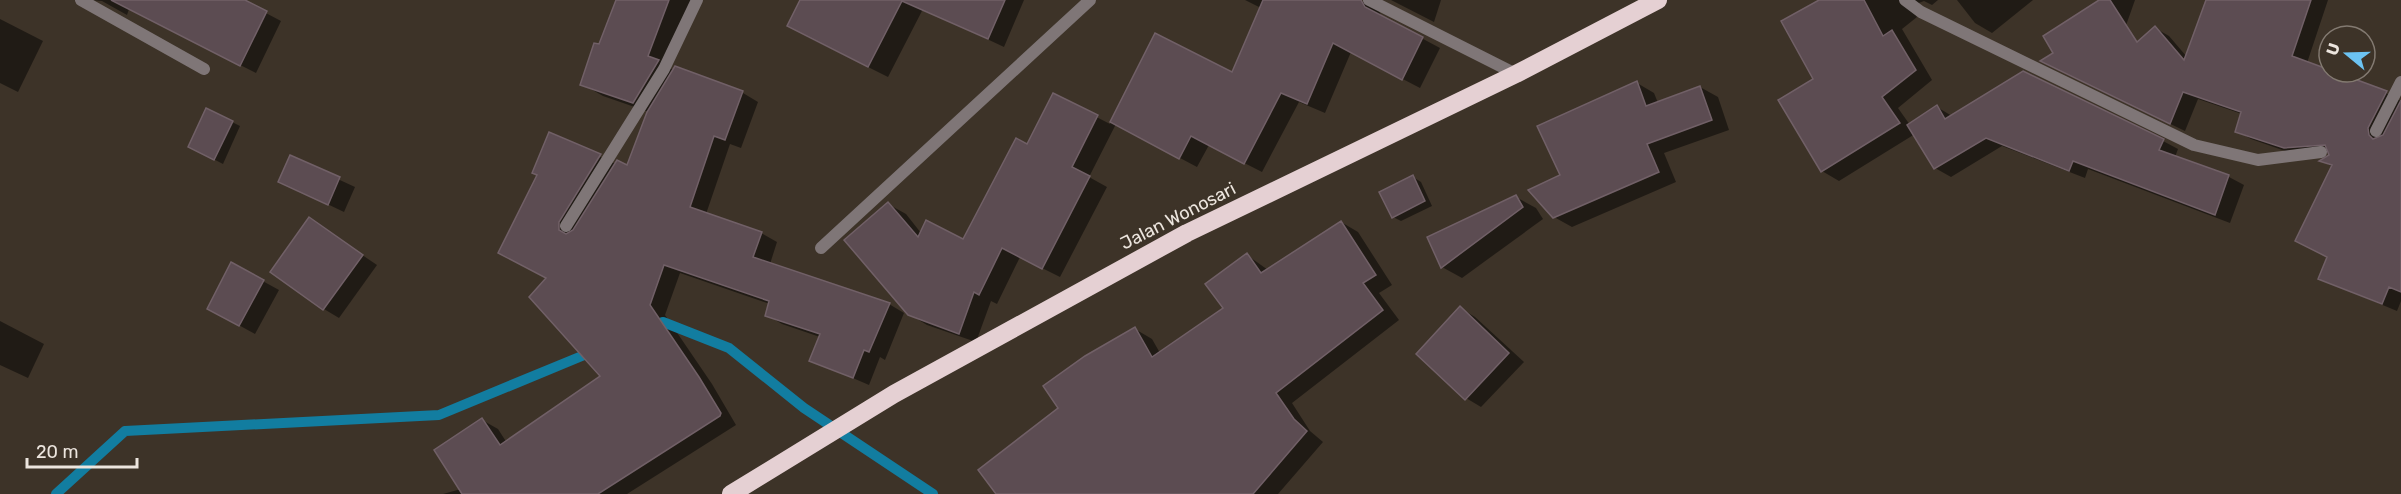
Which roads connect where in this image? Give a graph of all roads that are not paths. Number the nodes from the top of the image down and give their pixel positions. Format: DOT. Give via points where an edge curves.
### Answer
graph roads {
  1 [pos="81,0"];
  2 [pos="697,0"];
  3 [pos="1090,0"];
  4 [pos="1369,0"];
  5 [pos="1658,0"];
  6 [pos="1905,0"];
  7 [pos="204,69"];
  8 [pos="1516,74"];
  9 [pos="2401,82"];
  10 [pos="2376,131"];
  11 [pos="2321,152"];
  12 [pos="566,226"];
  13 [pos="821,248"];
  14 [pos="731,494"];
  1 -- 7 [label="street"];
  2 -- 12 [label="street" via="664,69"];
  3 -- 13 [label="street"];
  4 -- 8 [label="street"];
  5 -- 8 [label="highway, Jalan Wonosari"];
  6 -- 11 [label="street" via="1922,12 2194,144 2258,160"];
  8 -- 14 [label="highway, Jalan Wonosari" via="1187,233 894,394"];
  9 -- 10 [label="street"];
}
